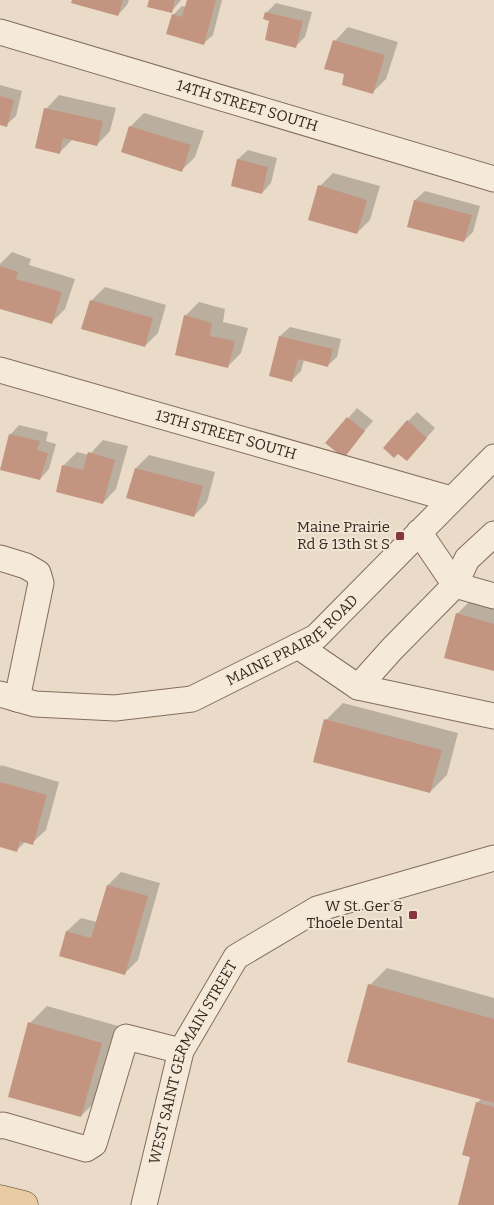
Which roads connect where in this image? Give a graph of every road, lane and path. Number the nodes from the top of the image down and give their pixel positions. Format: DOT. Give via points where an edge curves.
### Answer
graph roads {
  1 [pos="0,32"];
  2 [pos="494,179"];
  3 [pos="0,370"];
  4 [pos="494,457"];
  5 [pos="451,499"];
  6 [pos="419,532"];
  7 [pos="494,534"];
  8 [pos="0,558"];
  9 [pos="455,585"];
  10 [pos="494,596"];
  11 [pos="298,646"];
  12 [pos="358,687"];
  13 [pos="17,699"];
  14 [pos="494,716"];
  15 [pos="494,858"];
  16 [pos="181,1051"];
  17 [pos="0,1126"];
  18 [pos="0,1198"];
  19 [pos="24,1205"];
  20 [pos="144,1205"];
  1 -- 2 [label="street, 14TH STREET SOUTH"];
  3 -- 5 [label="street, 13TH STREET SOUTH"];
  4 -- 5 [label="street, MAINE PRAIRIE ROAD"];
  5 -- 6 [label="street, MAINE PRAIRIE ROAD"];
  6 -- 9 [label="street"];
  6 -- 11 [label="street, MAINE PRAIRIE ROAD" via="316,637"];
  7 -- 9 [label="street" via="466,559"];
  8 -- 13 [label="street" via="38,572 41,583"];
  9 -- 10 [label="street"];
  9 -- 12 [label="street"];
  11 -- 12 [label="street"];
  11 -- 13 [label="street, MAINE PRAIRIE ROAD" via="192,698 115,708"];
  12 -- 14 [label="street"];
  15 -- 16 [label="street, WEST SAINT GERMAIN STREET" via="317,909 236,957"];
  16 -- 17 [label="street" via="126,1037 94,1144 86,1149"];
  16 -- 20 [label="street, WEST SAINT GERMAIN STREET"];
  18 -- 19 [label="main road"];
}
